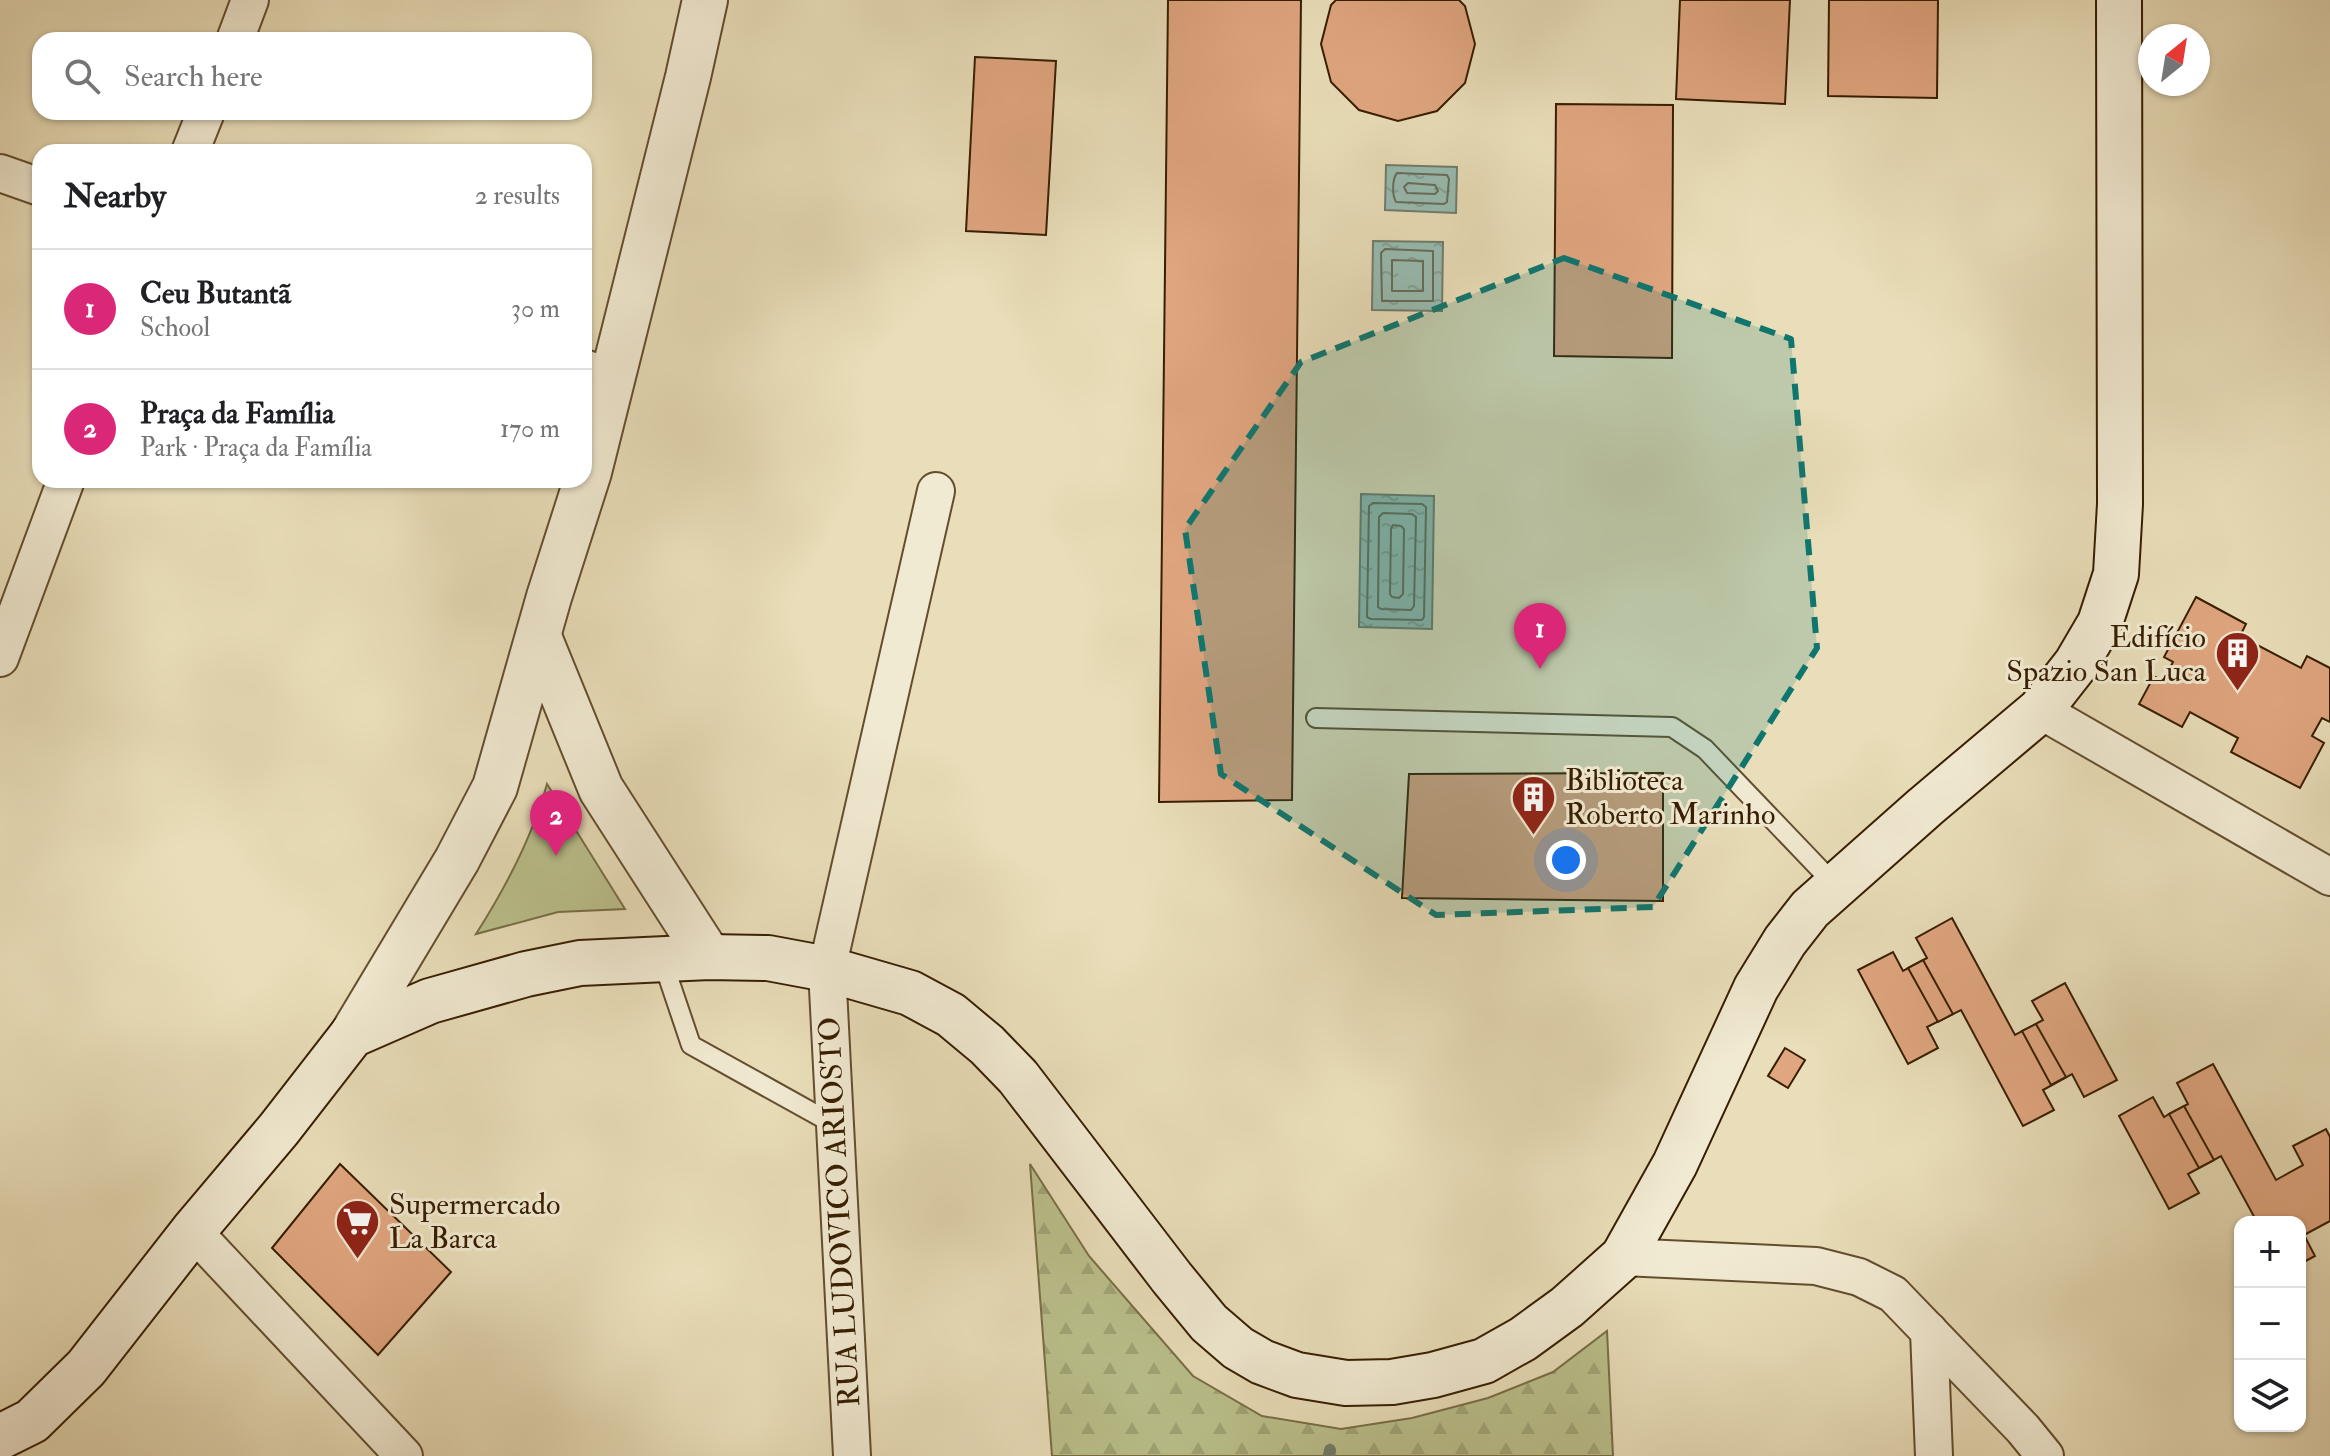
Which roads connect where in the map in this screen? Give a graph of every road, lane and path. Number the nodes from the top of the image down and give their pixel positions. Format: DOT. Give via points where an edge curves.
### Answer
graph roads {
  1 [pos="250,0"];
  2 [pos="705,0"];
  3 [pos="2119,0"];
  4 [pos="238,32"];
  5 [pos="203,120"];
  6 [pos="193,144"];
  7 [pos="0,173"];
  8 [pos="32,184"];
  9 [pos="599,373"];
  10 [pos="592,442"];
  11 [pos="63,488"];
  12 [pos="584,488"];
  13 [pos="936,491"];
  14 [pos="539,637"];
  15 [pos="0,658"];
  16 [pos="2040,710"];
  17 [pos="1316,718"];
  18 [pos="513,724"];
  19 [pos="583,746"];
  20 [pos="2330,877"];
  21 [pos="1836,886"];
  22 [pos="709,957"];
  23 [pos="662,959"];
  24 [pos="827,969"];
  25 [pos="352,1035"];
  26 [pos="835,1125"];
  27 [pos="193,1231"];
  28 [pos="1623,1257"];
  29 [pos="1929,1331"];
  30 [pos="0,1437"];
  31 [pos="404,1456"];
  32 [pos="852,1456"];
  33 [pos="1934,1456"];
  34 [pos="2045,1456"];
  1 -- 4 [label="street"];
  2 -- 9 [label="main road" via="688,77"];
  3 -- 16 [label="main road" via="2116,574 2100,623"];
  5 -- 6 [label="street"];
  7 -- 8 [label="street"];
  9 -- 10 [label="main road"];
  11 -- 15 [label="street"];
  12 -- 14 [label="main road"];
  13 -- 24 [label="street, RUA LUDOVICO ARIOSTO"];
  14 -- 18 [label="main road"];
  14 -- 19 [label="main road"];
  16 -- 20 [label="street"];
  16 -- 21 [label="main road"];
  17 -- 21 [label="lane" via="1672,727 1705,749"];
  18 -- 19 [label="main road"];
  18 -- 25 [label="main road" via="495,787"];
  19 -- 22 [label="main road" via="601,789"];
  21 -- 28 [label="main road" via="1810,909 1756,988 1675,1164"];
  22 -- 23 [label="main road"];
  22 -- 24 [label="main road" via="768,958"];
  23 -- 25 [label="main road" via="580,963 526,974 430,1001"];
  23 -- 26 [label="lane" via="691,1045"];
  24 -- 26 [label="street, RUA LUDOVICO ARIOSTO"];
  24 -- 28 [label="main road" via="910,993 951,1015 987,1045 1018,1077 1209,1323 1238,1348 1285,1371 1346,1383 1392,1382 1484,1361 1567,1307"];
  25 -- 27 [label="main road"];
  26 -- 32 [label="street, RUA LUDOVICO ARIOSTO"];
  27 -- 30 [label="main road" via="86,1368 32,1421"];
  27 -- 31 [label="street"];
  28 -- 29 [label="street" via="1816,1266 1859,1277 1893,1294"];
  29 -- 33 [label="street"];
  29 -- 34 [label="street"];
}
